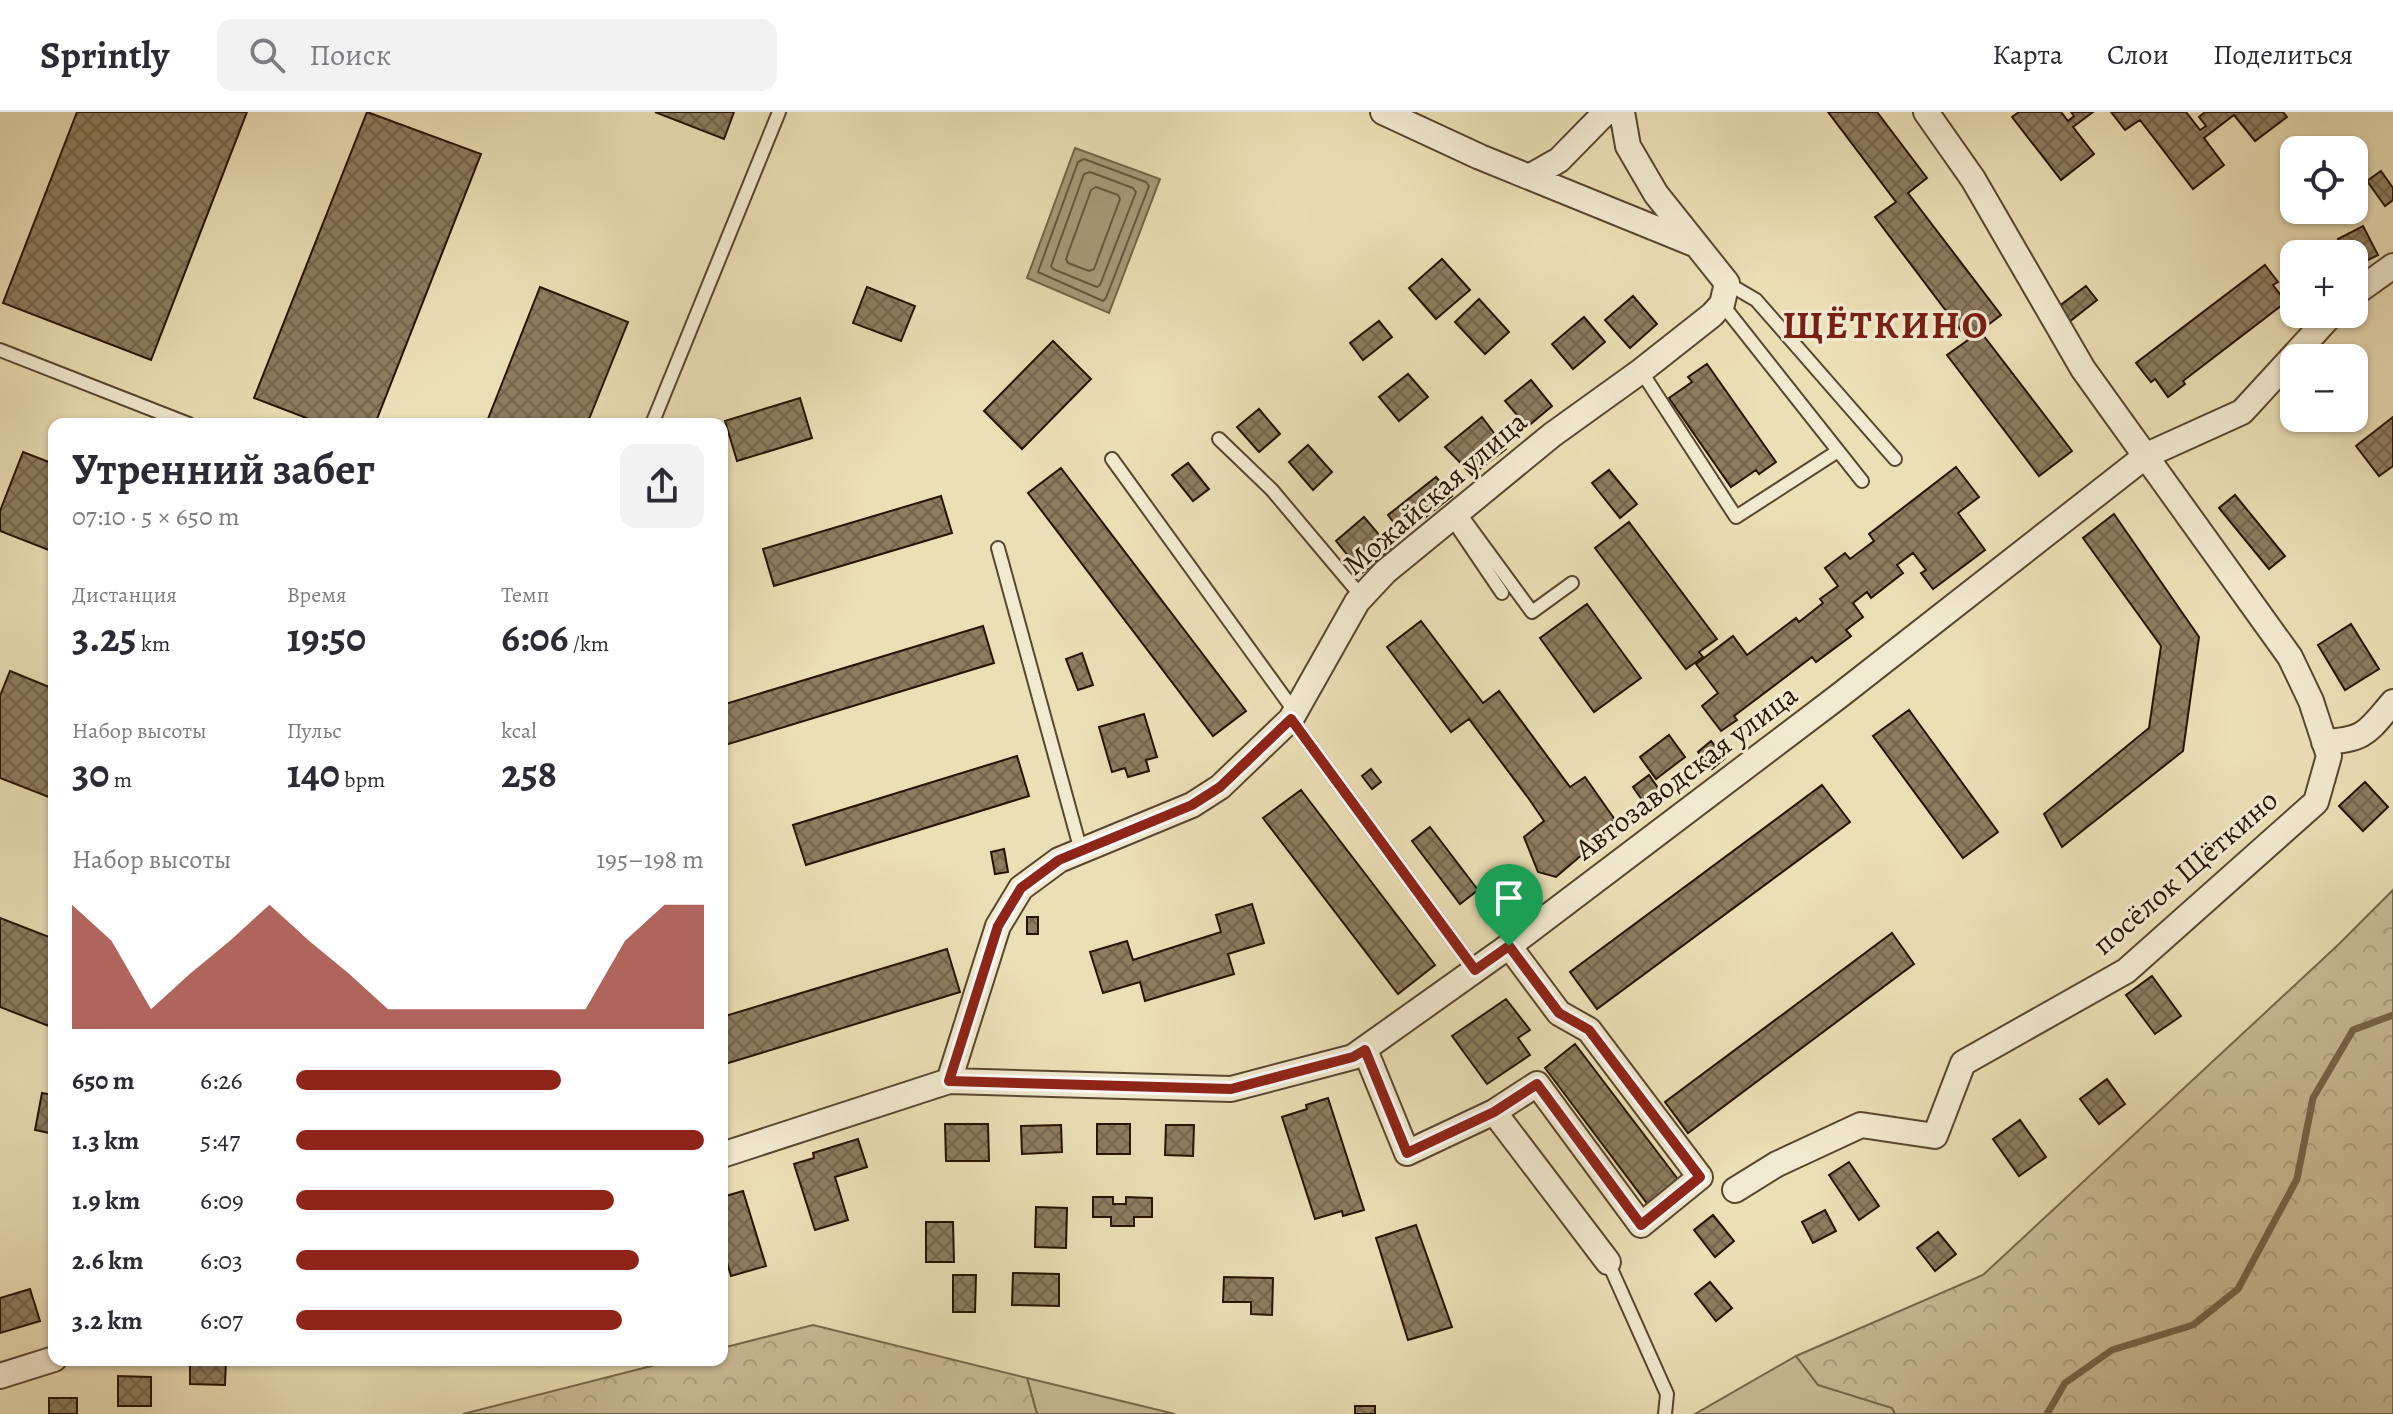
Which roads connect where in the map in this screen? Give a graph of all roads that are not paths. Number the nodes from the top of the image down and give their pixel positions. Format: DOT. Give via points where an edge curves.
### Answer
graph roads {
  1 [pos="779,112"];
  2 [pos="1606,112"];
  3 [pos="1622,112"];
  4 [pos="1926,112"];
  5 [pos="1400,116"];
  6 [pos="1531,176"];
  7 [pos="1695,244"];
  8 [pos="2393,266"];
  9 [pos="2368,284"];
  10 [pos="1724,294"];
  11 [pos="2319,328"];
  12 [pos="0,350"];
  13 [pos="1641,371"];
  14 [pos="174,418"];
  15 [pos="654,418"];
  16 [pos="1219,439"];
  17 [pos="1838,451"];
  18 [pos="2147,455"];
  19 [pos="1112,459"];
  20 [pos="1895,459"];
  21 [pos="1862,481"];
  22 [pos="1458,520"];
  23 [pos="998,548"];
  24 [pos="1572,583"];
  25 [pos="1502,593"];
  26 [pos="1362,597"];
  27 [pos="2393,702"];
  28 [pos="1293,716"];
  29 [pos="2324,742"];
  30 [pos="1081,851"];
  31 [pos="1509,946"];
  32 [pos="1475,970"];
  33 [pos="1365,1050"];
  34 [pos="949,1081"];
  35 [pos="1494,1112"];
  36 [pos="728,1153"];
  37 [pos="1735,1190"];
  38 [pos="1608,1262"];
  39 [pos="48,1361"];
  40 [pos="0,1376"];
  41 [pos="1665,1414"];
  1 -- 15 [label="lane"];
  2 -- 6 [label="street" via="1559,160"];
  3 -- 7 [label="street" via="1628,146"];
  4 -- 18 [label="street, посёлок Щёткино" via="1973,179 2083,369"];
  5 -- 6 [label="street"];
  6 -- 7 [label="street"];
  7 -- 10 [label="street"];
  8 -- 9 [label="street"];
  10 -- 13 [label="street, Можайская улица" via="1712,315"];
  10 -- 17 [label="lane"];
  10 -- 20 [label="lane" via="1756,300"];
  11 -- 18 [label="street, Автозаводская улица" via="2242,412"];
  12 -- 14 [label="lane"];
  13 -- 17 [label="lane" via="1736,517"];
  13 -- 22 [label="street, Можайская улица" via="1552,435"];
  16 -- 26 [label="lane" via="1272,490"];
  17 -- 21 [label="lane"];
  18 -- 29 [label="street, посёлок Щёткино" via="2290,657"];
  18 -- 31 [label="street, Автозаводская улица"];
  19 -- 28 [label="lane"];
  22 -- 24 [label="lane" via="1532,612"];
  22 -- 25 [label="lane"];
  22 -- 26 [label="street, Можайская улица" via="1385,572"];
  23 -- 30 [label="lane"];
  26 -- 28 [label="street, Можайская улица"];
  27 -- 29 [label="street" via="2366,733"];
  28 -- 30 [label="street, Можайская улица" via="1220,787 1192,805"];
  28 -- 32 [label="lane"];
  29 -- 37 [label="street, посёлок Щёткино" via="2329,756 2316,802 2126,971 1963,1063 1935,1136 1861,1125"];
  30 -- 34 [label="street, Можайская улица" via="1021,888 998,926"];
  31 -- 32 [label="street, Автозаводская улица"];
  31 -- 35 [label="street" via="1559,1013 1589,1030 1700,1177 1641,1225 1537,1084"];
  32 -- 33 [label="street, Автозаводская улица"];
  33 -- 34 [label="street, Автозаводская улица" via="1231,1089"];
  33 -- 35 [label="street" via="1407,1153"];
  34 -- 36 [label="street, Автозаводская улица"];
  35 -- 38 [label="street"];
  38 -- 41 [label="lane" via="1667,1394"];
  39 -- 40 [label="street"];
}
